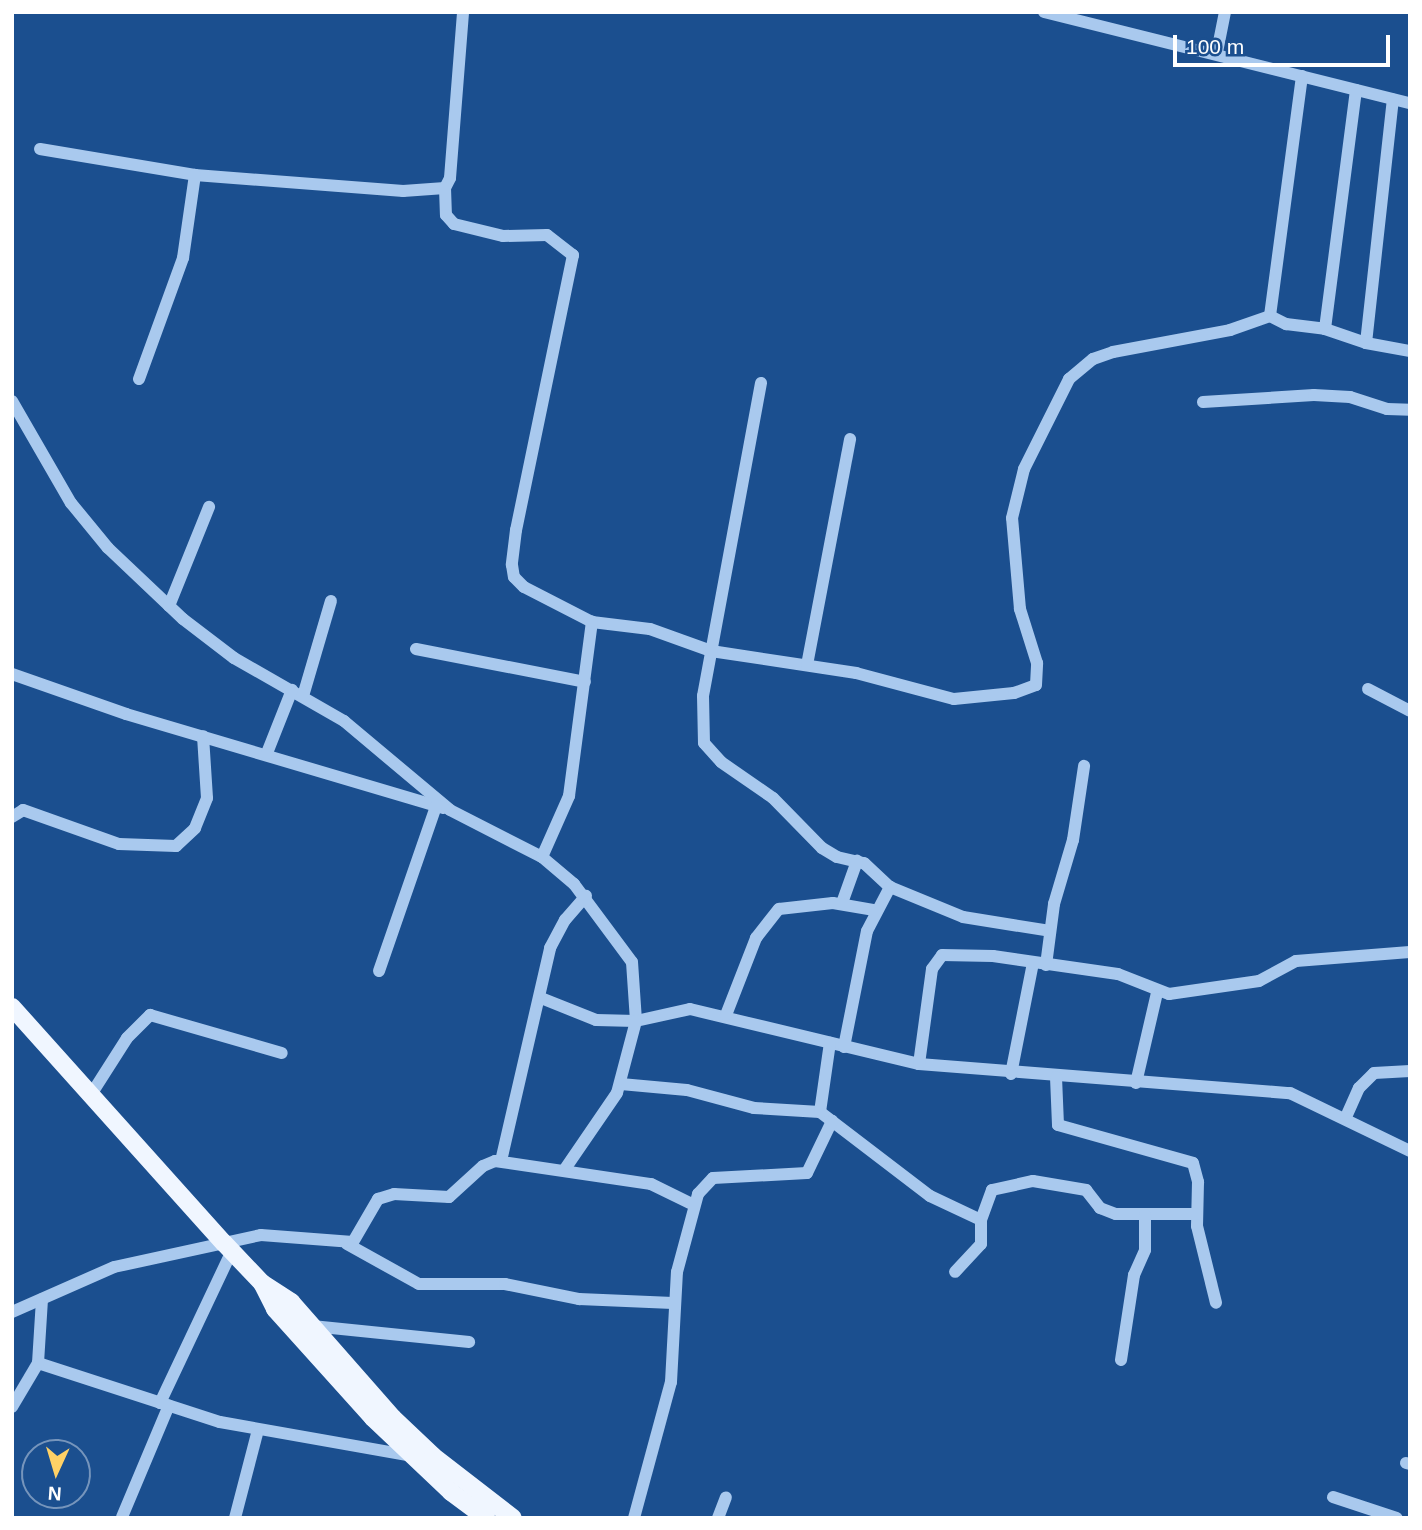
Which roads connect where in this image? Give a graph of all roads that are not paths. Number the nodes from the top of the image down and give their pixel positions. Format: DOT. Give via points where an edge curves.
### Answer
graph roads {
  1 [pos="463,12"];
  2 [pos="1044,12"];
  3 [pos="1225,12"];
  4 [pos="1217,52"];
  5 [pos="1301,76"];
  6 [pos="1356,90"];
  7 [pos="1393,99"];
  8 [pos="1410,103"];
  9 [pos="40,149"];
  10 [pos="195,175"];
  11 [pos="445,188"];
  12 [pos="1270,316"];
  13 [pos="1325,329"];
  14 [pos="1366,343"];
  15 [pos="1410,351"];
  16 [pos="139,379"];
  17 [pos="761,383"];
  18 [pos="12,401"];
  19 [pos="1203,402"];
  20 [pos="1410,410"];
  21 [pos="850,439"];
  22 [pos="209,507"];
  23 [pos="331,601"];
  24 [pos="169,607"];
  25 [pos="592,622"];
  26 [pos="416,649"];
  27 [pos="711,651"];
  28 [pos="807,665"];
  29 [pos="12,674"];
  30 [pos="585,682"];
  31 [pos="1368,689"];
  32 [pos="298,693"];
  33 [pos="1410,711"];
  34 [pos="203,736"];
  35 [pos="267,753"];
  36 [pos="1084,766"];
  37 [pos="436,806"];
  38 [pos="450,810"];
  39 [pos="12,817"];
  40 [pos="542,857"];
  41 [pos="857,861"];
  42 [pos="890,887"];
  43 [pos="586,897"];
  44 [pos="842,903"];
  45 [pos="874,910"];
  46 [pos="1050,931"];
  47 [pos="1410,951"];
  48 [pos="1040,964"];
  49 [pos="379,971"];
  50 [pos="1157,993"];
  51 [pos="541,998"];
  52 [pos="12,1007"];
  53 [pos="726,1014"];
  54 [pos="636,1021"];
  55 [pos="830,1043"];
  56 [pos="844,1047"];
  57 [pos="282,1053"];
  58 [pos="919,1064"];
  59 [pos="1410,1071"];
  60 [pos="1011,1074"];
  61 [pos="1056,1077"];
  62 [pos="1136,1083"];
  63 [pos="621,1084"];
  64 [pos="92,1093"];
  65 [pos="820,1112"];
  66 [pos="1346,1117"];
  67 [pos="832,1121"];
  68 [pos="1410,1151"];
  69 [pos="501,1161"];
  70 [pos="565,1169"];
  71 [pos="694,1205"];
  72 [pos="1196,1214"];
  73 [pos="1145,1215"];
  74 [pos="981,1220"];
  75 [pos="347,1244"];
  76 [pos="228,1247"];
  77 [pos="955,1272"];
  78 [pos="262,1283"];
  79 [pos="42,1299"];
  80 [pos="673,1303"];
  81 [pos="1216,1303"];
  82 [pos="12,1312"];
  83 [pos="312,1325"];
  84 [pos="469,1342"];
  85 [pos="1121,1360"];
  86 [pos="38,1363"];
  87 [pos="165,1404"];
  88 [pos="12,1406"];
  89 [pos="258,1430"];
  90 [pos="413,1456"];
  91 [pos="726,1497"];
  92 [pos="1333,1497"];
  93 [pos="122,1517"];
  94 [pos="235,1518"];
  95 [pos="486,1518"];
  96 [pos="513,1518"];
  97 [pos="634,1518"];
  98 [pos="718,1518"];
  99 [pos="1397,1518"];
  1 -- 11 [label="street" via="450,178"];
  2 -- 4 [label="street"];
  3 -- 4 [label="street"];
  4 -- 5 [label="street"];
  5 -- 6 [label="street"];
  5 -- 12 [label="street"];
  6 -- 7 [label="street"];
  6 -- 13 [label="street"];
  7 -- 8 [label="street"];
  7 -- 14 [label="street"];
  9 -- 10 [label="street"];
  10 -- 11 [label="street" via="403,191"];
  10 -- 16 [label="street" via="183,258"];
  11 -- 25 [label="street" via="446,215 454,224 503,236 547,235 573,255 512,565 514,577 524,587"];
  12 -- 13 [label="street" via="1286,324"];
  12 -- 28 [label="street" via="1230,330 1104,354 1078,369 1059,393 1024,469 1012,518 1020,609 1037,663 1036,685 1014,694 954,699"];
  13 -- 14 [label="street"];
  14 -- 15 [label="street"];
  17 -- 27 [label="street"];
  18 -- 24 [label="street" via="71,503 108,548"];
  19 -- 20 [label="street" via="1314,395"];
  21 -- 28 [label="street"];
  22 -- 24 [label="street"];
  23 -- 32 [label="street"];
  24 -- 32 [label="street" via="212,643"];
  25 -- 27 [label="street" via="650,629"];
  25 -- 30 [label="street"];
  26 -- 30 [label="street"];
  27 -- 28 [label="street"];
  27 -- 41 [label="street" via="701,731 709,752 773,798 822,848"];
  29 -- 34 [label="street"];
  30 -- 40 [label="street" via="569,796"];
  31 -- 33 [label="street"];
  32 -- 35 [label="street"];
  32 -- 38 [label="street" via="377,746"];
  34 -- 35 [label="street"];
  34 -- 39 [label="street" via="207,797 195,828 176,846 119,844 23,810"];
  35 -- 37 [label="street"];
  36 -- 46 [label="street" via="1076,825"];
  37 -- 38 [label="street"];
  37 -- 49 [label="street"];
  38 -- 40 [label="street"];
  40 -- 43 [label="street"];
  41 -- 42 [label="street" via="872,868"];
  41 -- 44 [label="street"];
  42 -- 45 [label="street"];
  42 -- 46 [label="street" via="963,917"];
  43 -- 51 [label="street" via="555,934"];
  43 -- 54 [label="street" via="632,962"];
  44 -- 45 [label="street"];
  44 -- 53 [label="street" via="785,908 773,914 755,938"];
  45 -- 56 [label="street"];
  46 -- 48 [label="street"];
  47 -- 50 [label="street" via="1296,961 1241,985"];
  48 -- 50 [label="street" via="1118,974"];
  48 -- 58 [label="street" via="957,954 935,961"];
  48 -- 60 [label="street"];
  50 -- 62 [label="street"];
  51 -- 54 [label="street" via="596,1020"];
  51 -- 69 [label="street"];
  52 -- 64 [label="main road"];
  53 -- 54 [label="street" via="690,1009"];
  53 -- 55 [label="street"];
  54 -- 63 [label="street"];
  55 -- 56 [label="street"];
  55 -- 65 [label="street"];
  56 -- 58 [label="street"];
  57 -- 64 [label="street" via="150,1015 127,1038"];
  58 -- 60 [label="street"];
  59 -- 66 [label="street" via="1374,1073 1359,1088"];
  60 -- 61 [label="street"];
  61 -- 62 [label="street"];
  61 -- 72 [label="street" via="1058,1125 1193,1163 1198,1182"];
  62 -- 66 [label="street" via="1290,1093"];
  63 -- 65 [label="street" via="687,1090 754,1108"];
  63 -- 70 [label="street"];
  64 -- 76 [label="main road"];
  65 -- 67 [label="street"];
  66 -- 68 [label="street"];
  67 -- 71 [label="street" via="807,1173 713,1178 703,1186"];
  67 -- 74 [label="street" via="930,1196"];
  69 -- 70 [label="street"];
  69 -- 75 [label="street" via="483,1166 443,1199 394,1194 378,1199 357,1239"];
  70 -- 71 [label="street" via="651,1184"];
  71 -- 80 [label="street"];
  72 -- 73 [label="street"];
  72 -- 81 [label="street"];
  73 -- 74 [label="street" via="1106,1212 1086,1190 1033,1181 992,1191"];
  73 -- 85 [label="street" via="1145,1250 1134,1275"];
  74 -- 77 [label="street" via="981,1244"];
  75 -- 76 [label="street" via="277,1234"];
  75 -- 80 [label="street" via="419,1284 505,1284 586,1300"];
  76 -- 78 [label="main road"];
  76 -- 79 [label="street" via="114,1268"];
  76 -- 87 [label="street"];
  78 -- 83 [label="main road" via="291,1302"];
  78 -- 90 [label="main road" via="275,1309 300,1339"];
  79 -- 82 [label="street"];
  79 -- 86 [label="street"];
  80 -- 97 [label="street" via="671,1382"];
  83 -- 84 [label="street"];
  83 -- 96 [label="main road" via="433,1456"];
  86 -- 87 [label="street"];
  86 -- 88 [label="street"];
  87 -- 89 [label="street"];
  87 -- 93 [label="street"];
  89 -- 90 [label="street"];
  89 -- 94 [label="street"];
  90 -- 95 [label="main road"];
  91 -- 98 [label="street"];
  92 -- 99 [label="street"];
}
